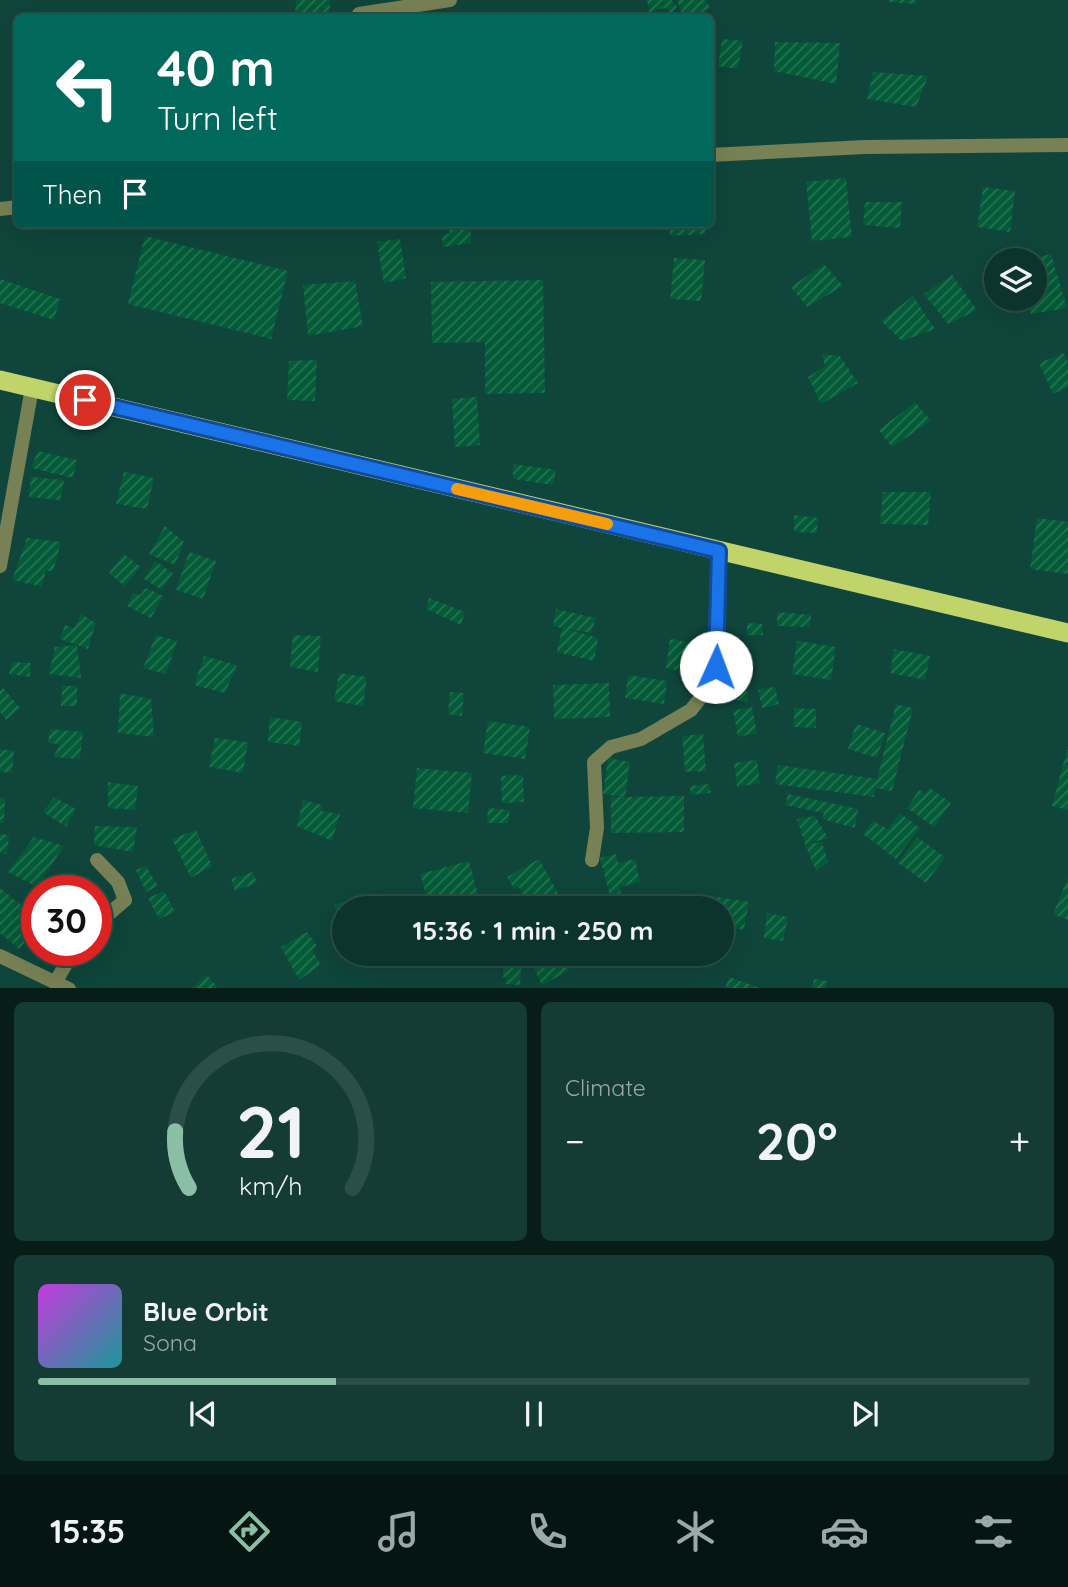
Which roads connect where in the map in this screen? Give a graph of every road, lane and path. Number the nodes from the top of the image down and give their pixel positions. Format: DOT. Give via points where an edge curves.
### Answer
graph roads {
  1 [pos="450,0"];
  2 [pos="360,10"];
  3 [pos="1068,145"];
  4 [pos="714,155"];
  5 [pos="0,380"];
  6 [pos="32,388"];
  7 [pos="719,551"];
  8 [pos="0,566"];
  9 [pos="1068,633"];
  10 [pos="97,860"];
  11 [pos="592,860"];
  12 [pos="111,875"];
  13 [pos="112,876"];
  14 [pos="112,911"];
  15 [pos="0,956"];
  16 [pos="69,966"];
  17 [pos="62,986"];
  1 -- 2 [label="street"];
  3 -- 4 [label="street" via="865,147"];
  5 -- 6 [label="highway"];
  6 -- 7 [label="highway"];
  6 -- 8 [label="street"];
  7 -- 9 [label="highway"];
  7 -- 11 [label="street" via="712,683 691,710 641,739 611,747 594,762 597,828"];
  10 -- 12 [label="street"];
  13 -- 14 [label="street" via="125,900"];
  15 -- 17 [label="street"];
  16 -- 17 [label="street"];
}
